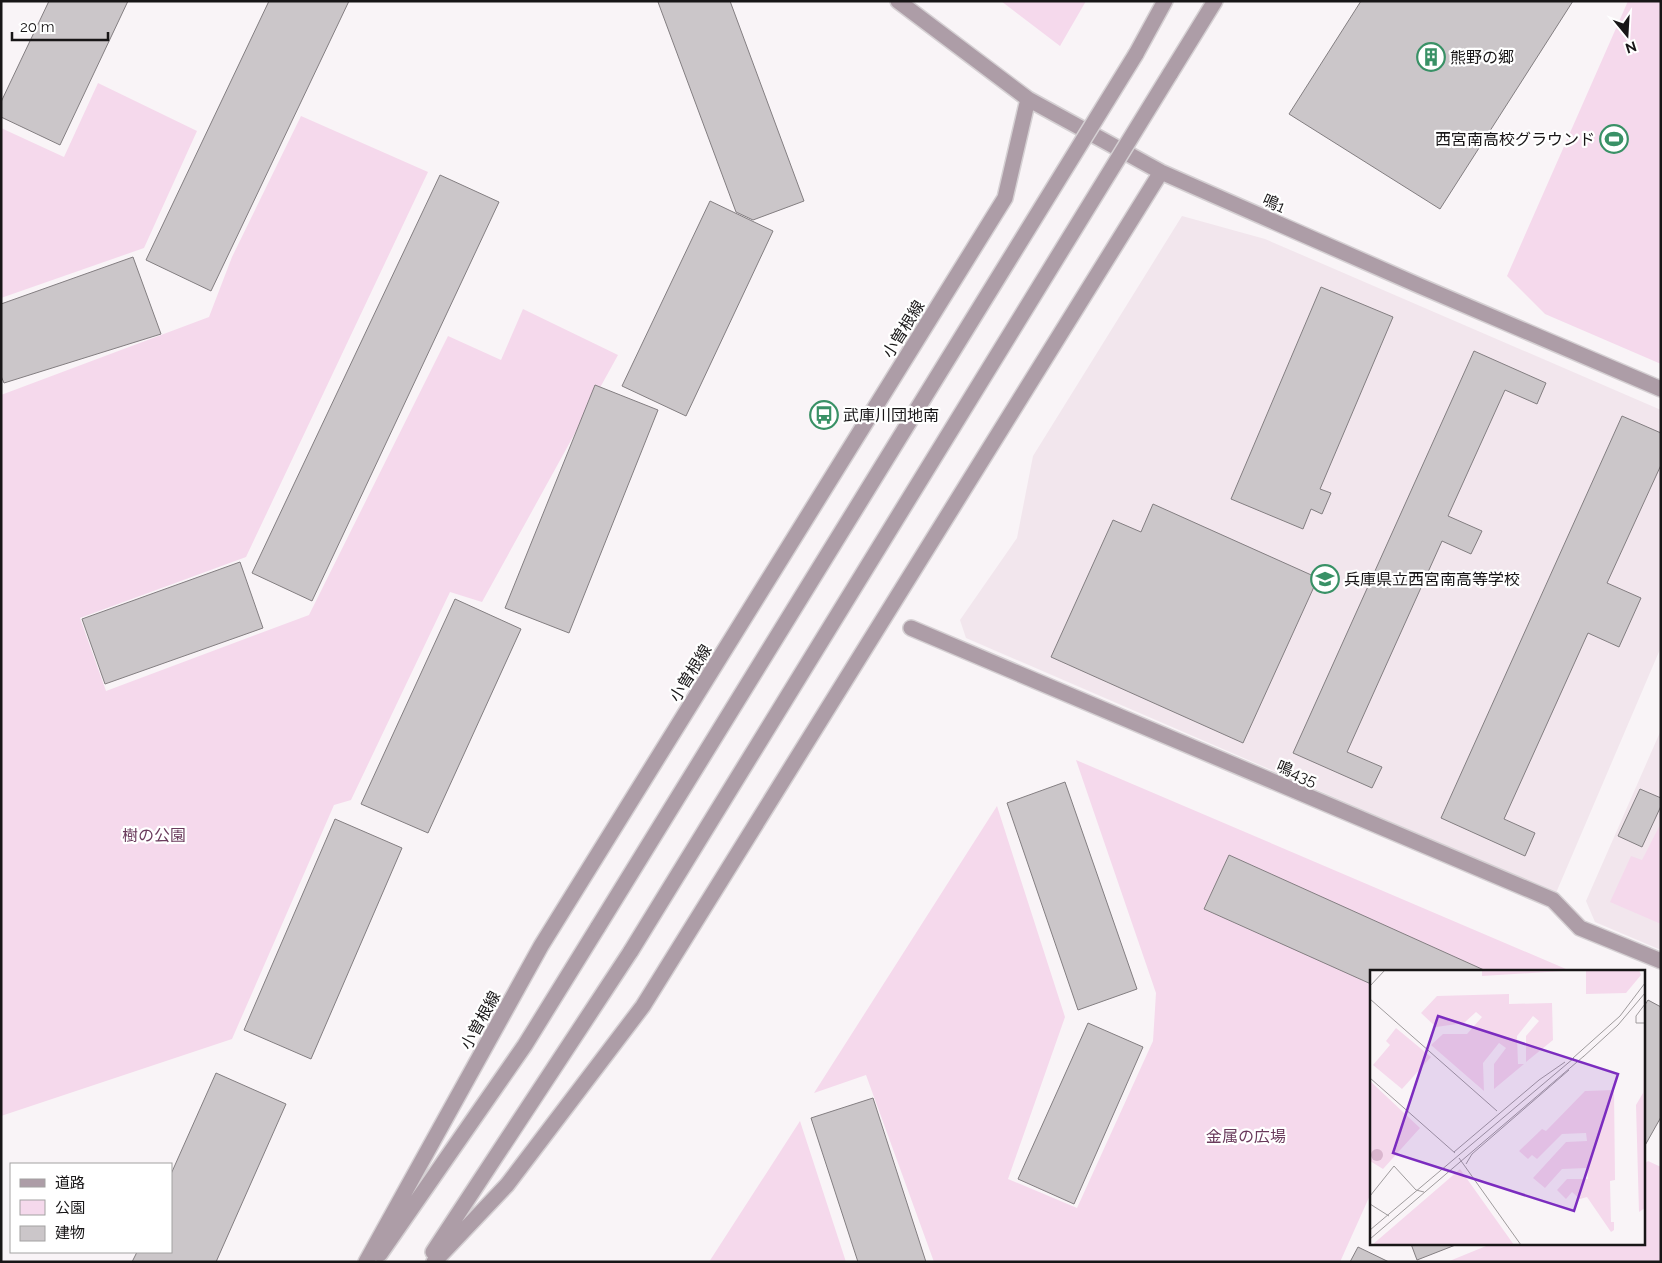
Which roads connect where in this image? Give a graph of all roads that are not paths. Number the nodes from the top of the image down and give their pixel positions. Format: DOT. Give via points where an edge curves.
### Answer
graph roads {
  1 [pos="898,1"];
  2 [pos="1165,1"];
  3 [pos="1215,1"];
  4 [pos="1028,99"];
  5 [pos="1161,172"];
  6 [pos="1661,389"];
  7 [pos="912,628"];
  8 [pos="1661,961"];
  9 [pos="366,1262"];
  10 [pos="375,1262"];
  11 [pos="427,1262"];
  12 [pos="434,1262"];
  1 -- 4 [label="street, 鳴1"];
  2 -- 10 [label="street, bridge" via="1136,54 525,1045"];
  3 -- 11 [label="street, bridge" via="631,951"];
  4 -- 5 [label="street, 鳴1"];
  4 -- 9 [label="street, 小曽根線" via="1005,198 541,946"];
  5 -- 6 [label="street, 鳴1"];
  5 -- 12 [label="street" via="643,1006 507,1185"];
  7 -- 8 [label="street, 鳴435" via="1553,900 1580,928"];
}
